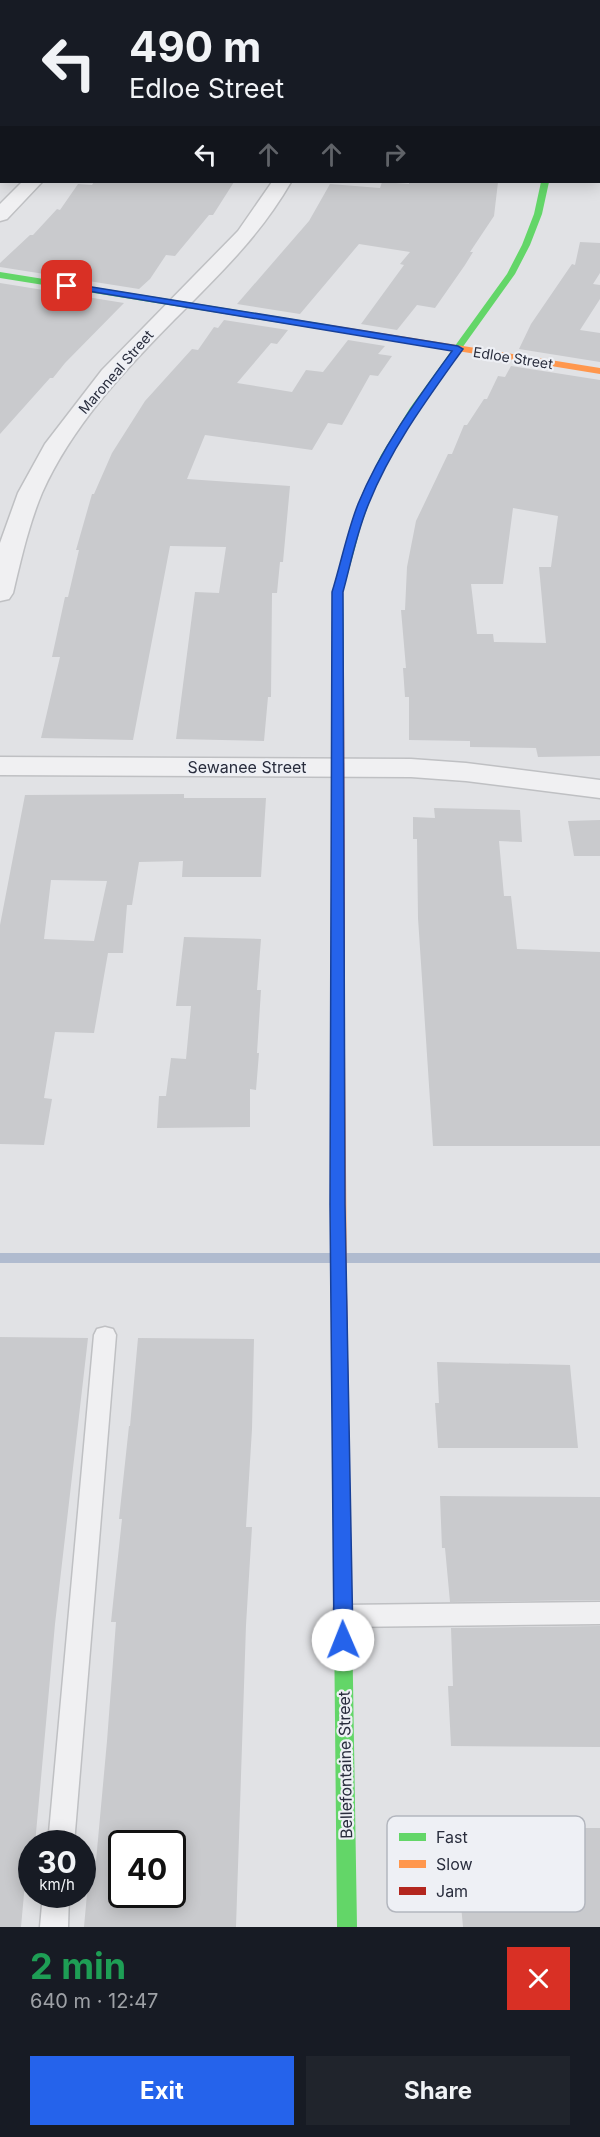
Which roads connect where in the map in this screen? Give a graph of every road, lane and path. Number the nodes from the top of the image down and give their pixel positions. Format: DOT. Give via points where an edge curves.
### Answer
graph roads {
  1 [pos="32,183"];
  2 [pos="280,183"];
  3 [pos="545,183"];
  4 [pos="0,216"];
  5 [pos="0,275"];
  6 [pos="180,303"];
  7 [pos="458,349"];
  8 [pos="600,371"];
  9 [pos="0,593"];
  10 [pos="0,766"];
  11 [pos="337,768"];
  12 [pos="600,789"];
  13 [pos="105,1335"];
  14 [pos="600,1613"];
  15 [pos="343,1616"];
  16 [pos="62,1830"];
  17 [pos="55,1908"];
  18 [pos="54,1927"];
  19 [pos="346,1927"];
  1 -- 4 [label="street"];
  2 -- 6 [label="street, Maroneal Street" via="255,224"];
  3 -- 7 [label="street, Bellefontaine Street" via="532,232 515,269"];
  5 -- 6 [label="street, Edloe Street"];
  6 -- 7 [label="street, Edloe Street"];
  6 -- 9 [label="street, Maroneal Street" via="88,401 49,458 30,493"];
  7 -- 8 [label="street, Edloe Street"];
  7 -- 11 [label="street, Bellefontaine Street" via="380,465 362,506 338,592"];
  10 -- 11 [label="street, Sewanee Street"];
  11 -- 12 [label="street, Sewanee Street" via="466,772"];
  11 -- 15 [label="street, Bellefontaine Street"];
  13 -- 16 [label="lane"];
  14 -- 15 [label="lane"];
  15 -- 19 [label="street, Bellefontaine Street"];
  17 -- 18 [label="lane"];
}
